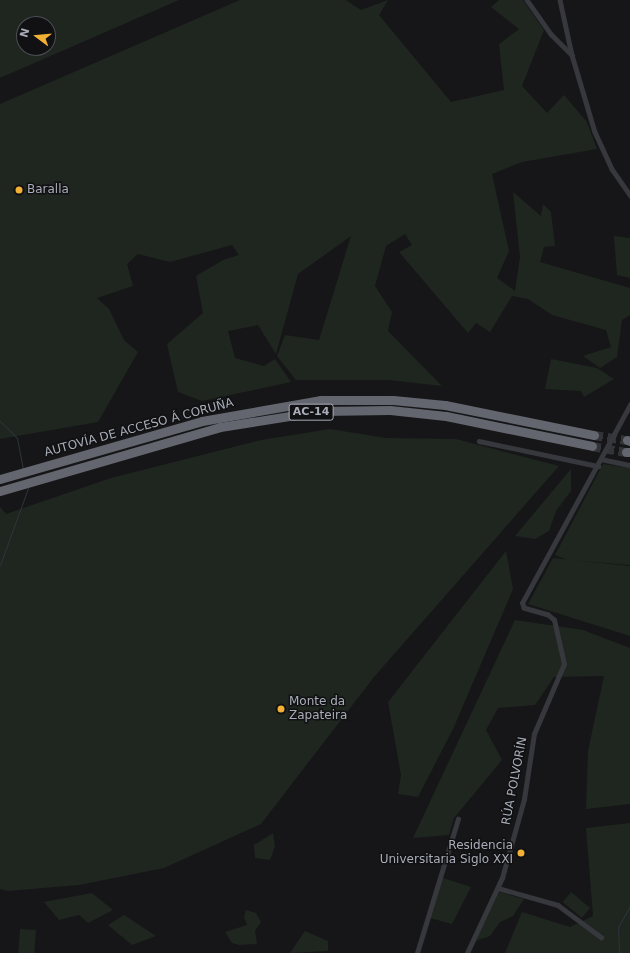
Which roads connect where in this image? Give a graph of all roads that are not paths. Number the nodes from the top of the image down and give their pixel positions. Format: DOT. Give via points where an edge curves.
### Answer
graph roads {
  1 [pos="527,0"];
  2 [pos="560,0"];
  3 [pos="572,55"];
  4 [pos="630,195"];
  5 [pos="630,405"];
  6 [pos="594,435"];
  7 [pos="479,441"];
  8 [pos="592,446"];
  9 [pos="600,462"];
  10 [pos="630,464"];
  11 [pos="0,479"];
  12 [pos="0,490"];
  13 [pos="458,819"];
  14 [pos="498,888"];
  15 [pos="601,937"];
  16 [pos="417,953"];
  17 [pos="467,953"];
  1 -- 3 [label="street" via="551,34"];
  2 -- 3 [label="street"];
  3 -- 4 [label="street" via="595,132 612,169"];
  5 -- 9 [label="street"];
  6 -- 11 [label="highway, AUTOVÍA DE ACCESO Á CORUÑA / AC-14" via="445,405 393,400 320,400 202,421"];
  7 -- 9 [label="street"];
  8 -- 12 [label="highway, AUTOVÍA DE ACCESO Á CORUÑA / AC-14" via="446,416 390,410 321,411 220,427"];
  9 -- 10 [label="street"];
  9 -- 14 [label="street, RÚA POLVORÍN" via="522,603 524,608 551,616 565,658 533,738 524,799"];
  13 -- 16 [label="street"];
  14 -- 15 [label="street" via="558,905"];
  14 -- 17 [label="street, RÚA POLVORÍN"];
}
